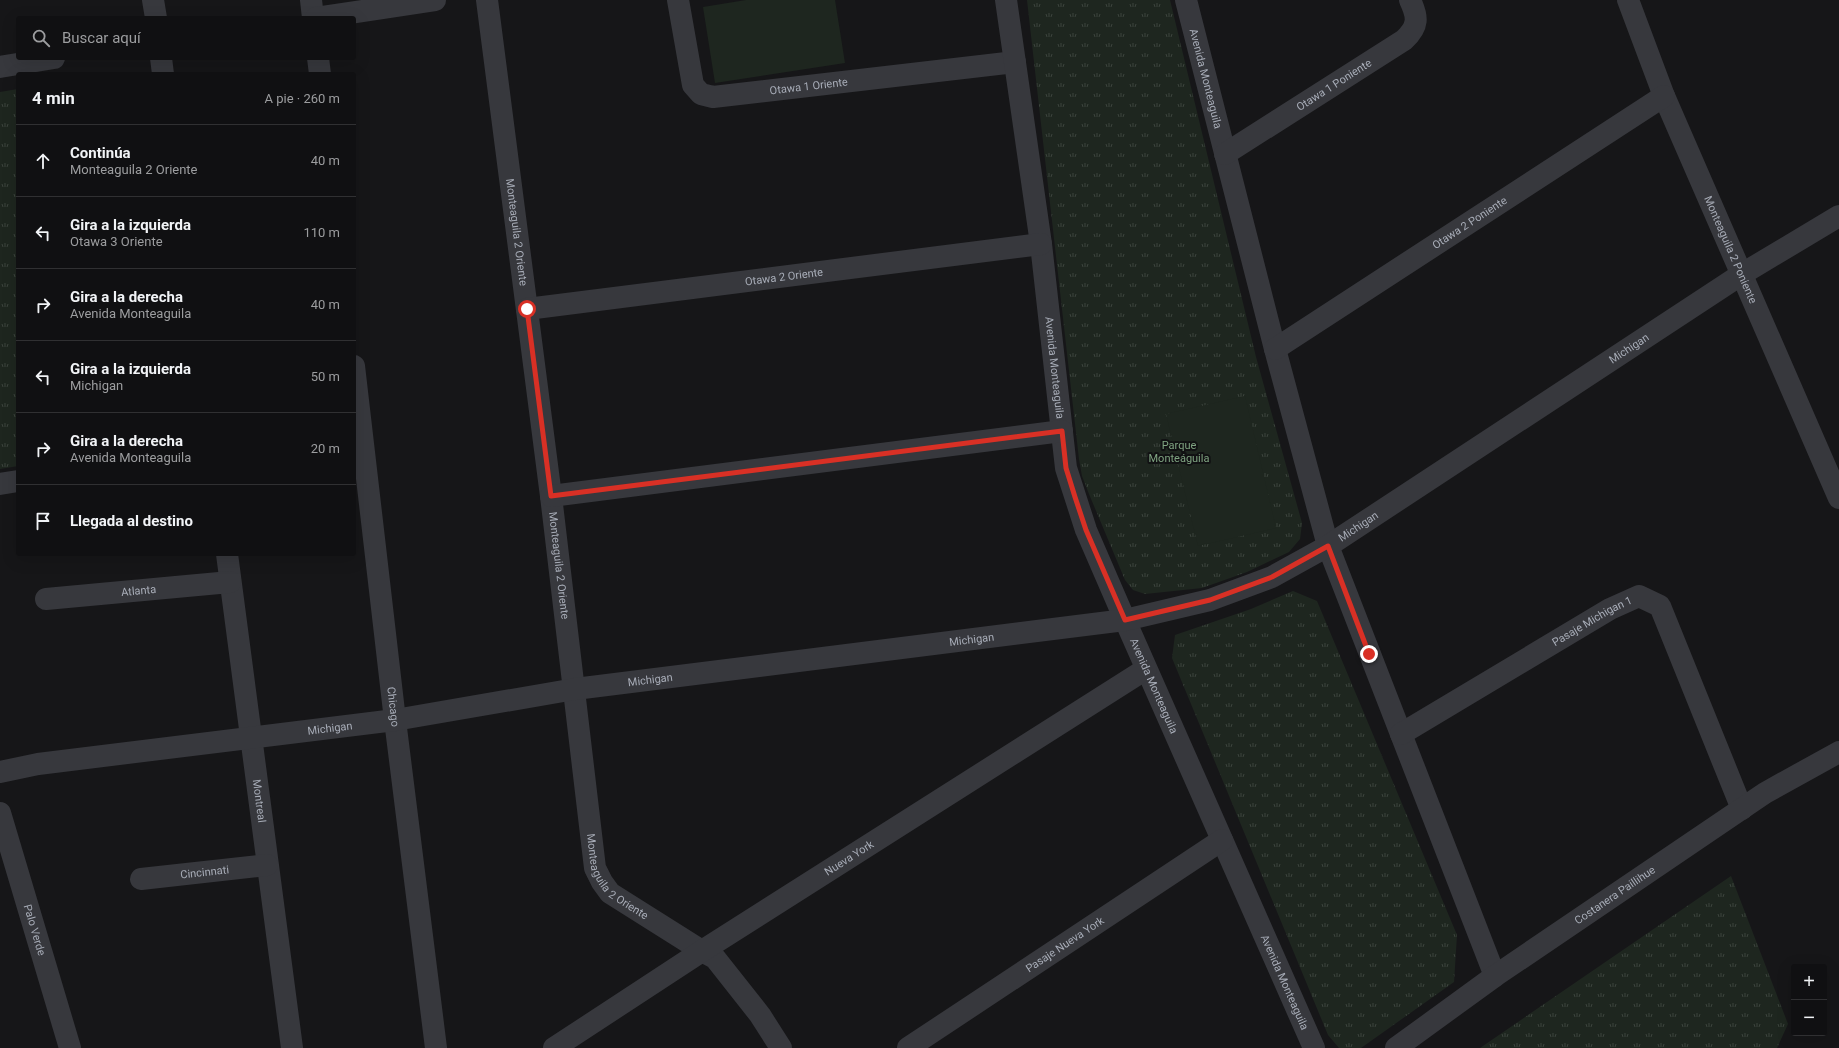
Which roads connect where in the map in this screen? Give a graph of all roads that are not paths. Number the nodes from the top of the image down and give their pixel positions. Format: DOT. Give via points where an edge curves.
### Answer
graph roads {
  1 [pos="153,0"];
  2 [pos="311,0"];
  3 [pos="435,0"];
  4 [pos="487,0"];
  5 [pos="678,0"];
  6 [pos="1006,0"];
  7 [pos="1186,0"];
  8 [pos="1410,0"];
  9 [pos="1628,0"];
  10 [pos="156,16"];
  11 [pos="315,16"];
  12 [pos="328,16"];
  13 [pos="42,60"];
  14 [pos="161,60"];
  15 [pos="318,60"];
  16 [pos="1015,62"];
  17 [pos="0,67"];
  18 [pos="163,72"];
  19 [pos="320,72"];
  20 [pos="1664,96"];
  21 [pos="1225,154"];
  22 [pos="1839,216"];
  23 [pos="1041,244"];
  24 [pos="1742,274"];
  25 [pos="527,309"];
  26 [pos="1275,349"];
  27 [pos="356,383"];
  28 [pos="1062,431"];
  29 [pos="16,481"];
  30 [pos="0,484"];
  31 [pos="551,496"];
  32 [pos="1839,498"];
  33 [pos="1328,546"];
  34 [pos="227,556"];
  35 [pos="230,582"];
  36 [pos="46,599"];
  37 [pos="1125,620"];
  38 [pos="1146,669"];
  39 [pos="575,689"];
  40 [pos="395,720"];
  41 [pos="1401,734"];
  42 [pos="251,737"];
  43 [pos="1839,752"];
  44 [pos="0,772"];
  45 [pos="1742,809"];
  46 [pos="0,813"];
  47 [pos="1222,840"];
  48 [pos="267,865"];
  49 [pos="141,879"];
  50 [pos="702,951"];
  51 [pos="1495,976"];
  52 [pos="70,1048"];
  53 [pos="292,1048"];
  54 [pos="436,1048"];
  55 [pos="554,1048"];
  56 [pos="781,1048"];
  57 [pos="908,1048"];
  58 [pos="1314,1048"];
  59 [pos="1396,1048"];
  1 -- 10 [label="street"];
  2 -- 11 [label="street"];
  3 -- 12 [label="street"];
  4 -- 25 [label="street, Monteaguila 2 Oriente"];
  5 -- 16 [label="street, Otawa 1 Oriente" via="693,85 701,94 713,97"];
  6 -- 16 [label="street, Avenida Monteaguila"];
  7 -- 21 [label="street, Avenida Monteaguila"];
  8 -- 21 [label="street, Otawa 1 Poniente" via="1415,10 1415,27 1404,40"];
  9 -- 20 [label="street, Monteaguila 2 Poniente"];
  13 -- 17 [label="street"];
  14 -- 18 [label="street"];
  15 -- 19 [label="street"];
  16 -- 23 [label="street, Avenida Monteaguila"];
  20 -- 24 [label="street, Monteaguila 2 Poniente"];
  20 -- 26 [label="street, Otawa 2 Poniente"];
  21 -- 26 [label="street, Avenida Monteaguila"];
  22 -- 24 [label="street, Michigan"];
  23 -- 25 [label="street, Otawa 2 Oriente"];
  23 -- 28 [label="street, Avenida Monteaguila"];
  24 -- 32 [label="street, Monteaguila 2 Poniente"];
  24 -- 33 [label="street, Michigan"];
  25 -- 31 [label="street, Monteaguila 2 Oriente"];
  26 -- 33 [label="street, Avenida Monteaguila"];
  27 -- 40 [label="street, Chicago"];
  28 -- 31 [label="street"];
  28 -- 37 [label="street, Avenida Monteaguila" via="1066,468 1075,497 1086,530"];
  29 -- 30 [label="street"];
  31 -- 39 [label="street, Monteaguila 2 Oriente"];
  33 -- 37 [label="street, Michigan" via="1272,577 1210,600"];
  33 -- 41 [label="street, Avenida Monteaguila"];
  34 -- 35 [label="street, Montreal"];
  35 -- 36 [label="street, Atlanta"];
  35 -- 42 [label="street, Montreal"];
  37 -- 38 [label="street, Avenida Monteaguila"];
  37 -- 39 [label="street, Michigan"];
  38 -- 47 [label="street, Avenida Monteaguila"];
  38 -- 50 [label="street, Nueva York"];
  39 -- 40 [label="street, Michigan"];
  39 -- 50 [label="street, Monteaguila 2 Oriente" via="595,868 610,893"];
  40 -- 42 [label="street, Michigan"];
  40 -- 54 [label="street, Chicago"];
  41 -- 45 [label="street, Pasaje Michigan 1" via="1610,609 1639,596 1660,606"];
  41 -- 51 [label="street, Avenida Monteaguila"];
  42 -- 44 [label="street, Michigan" via="38,764"];
  42 -- 48 [label="street, Montreal"];
  43 -- 45 [label="street, Costanera Paillihue" via="1765,793"];
  45 -- 51 [label="street, Costanera Paillihue"];
  46 -- 52 [label="street, Palo Verde"];
  47 -- 57 [label="street, Pasaje Nueva York"];
  47 -- 58 [label="street, Avenida Monteaguila"];
  48 -- 49 [label="street, Cincinnati"];
  48 -- 53 [label="street, Montreal"];
  50 -- 55 [label="street, Nueva York"];
  50 -- 56 [label="street, Monteaguila 2 Oriente" via="715,958 760,1015"];
  51 -- 59 [label="street, Costanera Paillihue"];
}
